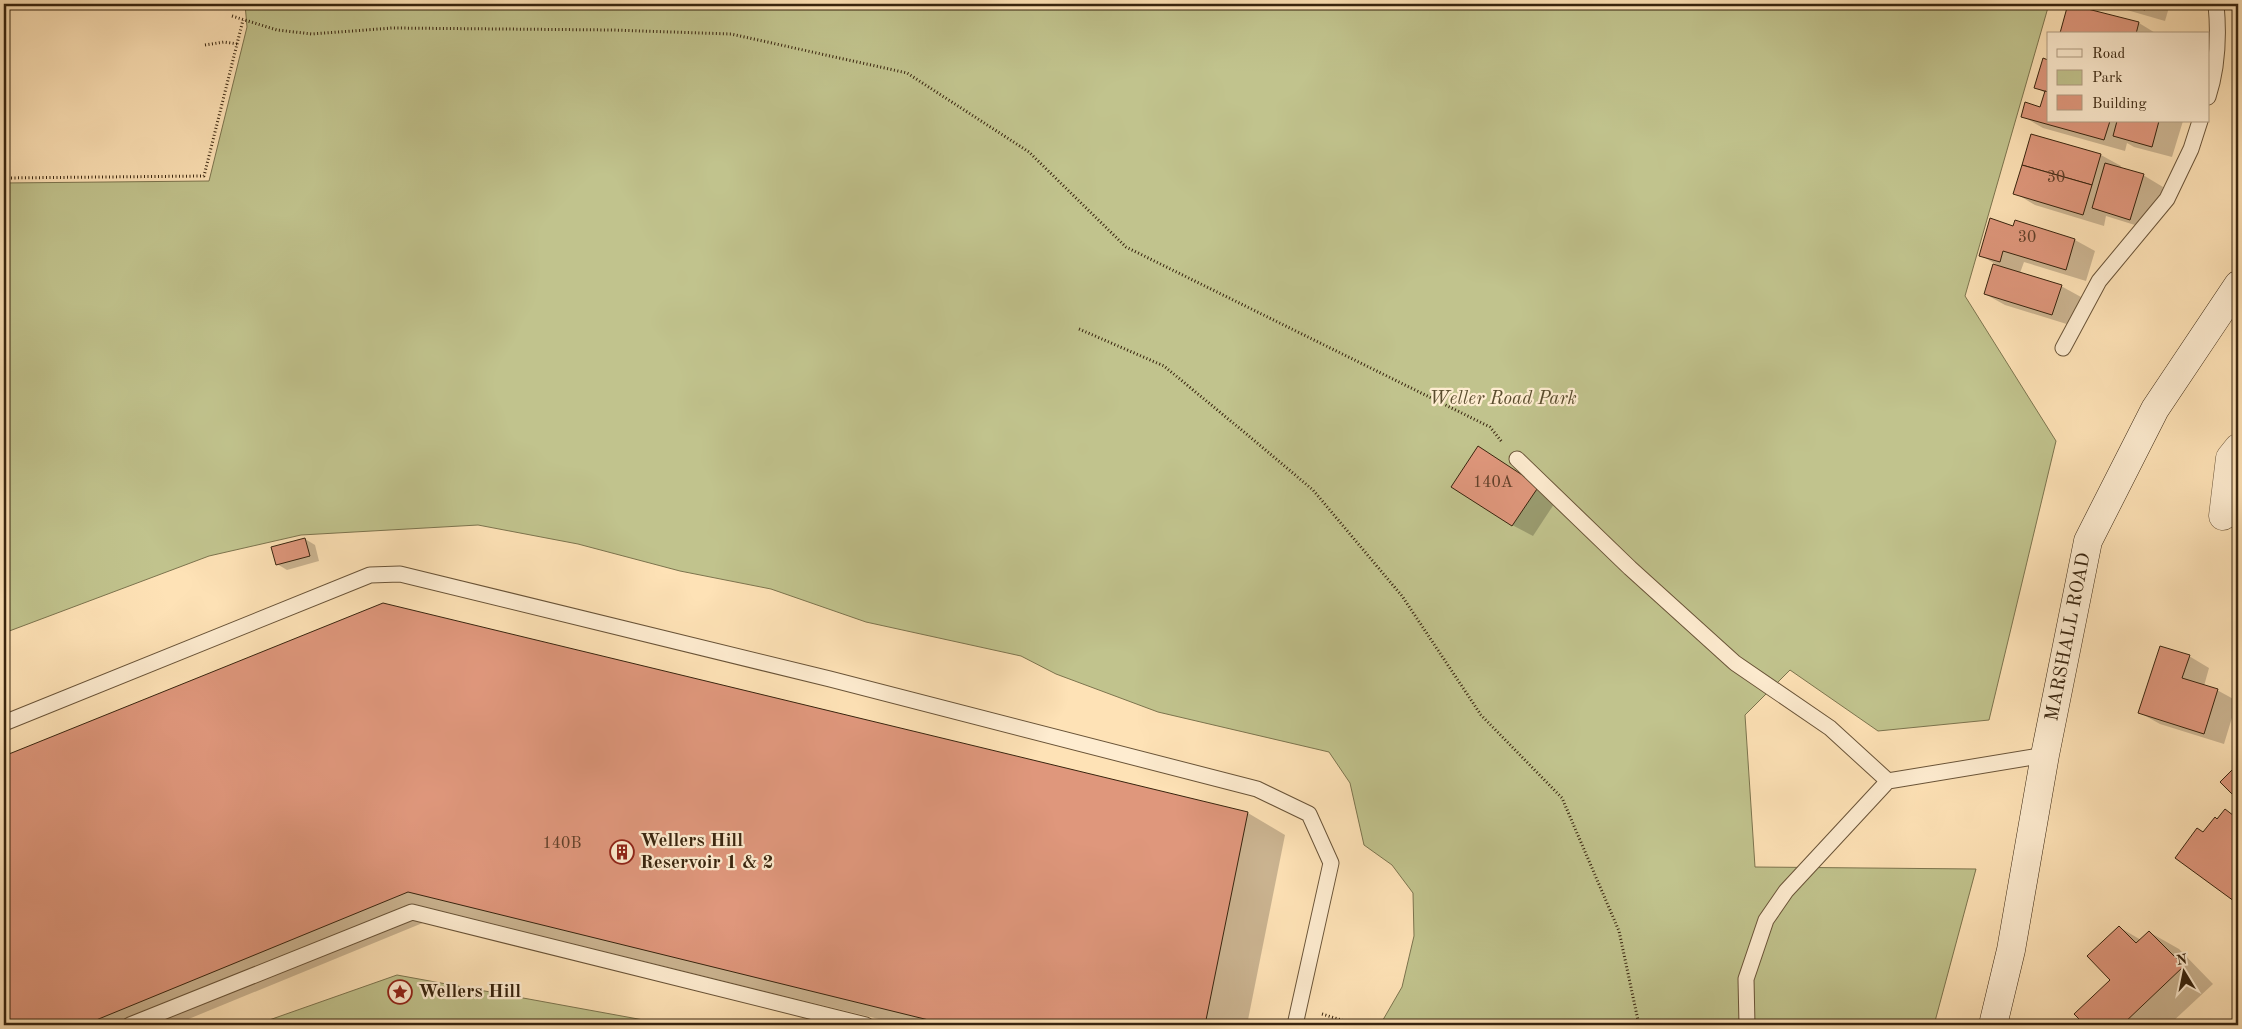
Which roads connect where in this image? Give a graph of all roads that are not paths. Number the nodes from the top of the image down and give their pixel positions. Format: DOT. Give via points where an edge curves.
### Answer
graph roads {
  1 [pos="2216,4"];
  2 [pos="2210,91"];
  3 [pos="2200,122"];
  4 [pos="2238,285"];
  5 [pos="2063,348"];
  6 [pos="2238,448"];
  7 [pos="1517,459"];
  8 [pos="2223,516"];
  9 [pos="4,723"];
  10 [pos="2045,755"];
  11 [pos="1888,781"];
  12 [pos="130,1025"];
  13 [pos="866,1025"];
  14 [pos="1296,1025"];
  15 [pos="1747,1025"];
  16 [pos="1993,1025"];
  1 -- 2 [label="lane" via="2219,32"];
  3 -- 5 [label="lane" via="2191,150 2167,198 2099,281"];
  4 -- 10 [label="main road, MARSHALL ROAD" via="2155,408 2088,541"];
  6 -- 8 [label="main road" via="2230,458"];
  7 -- 11 [label="lane" via="1734,663 1830,728"];
  9 -- 14 [label="lane" via="370,575 400,574 840,681 1257,789 1309,814 1331,863"];
  10 -- 11 [label="lane"];
  10 -- 16 [label="main road, MARSHALL ROAD" via="2011,950"];
  11 -- 15 [label="lane" via="1786,891 1766,920 1746,979"];
  12 -- 13 [label="lane" via="412,912"];
}
